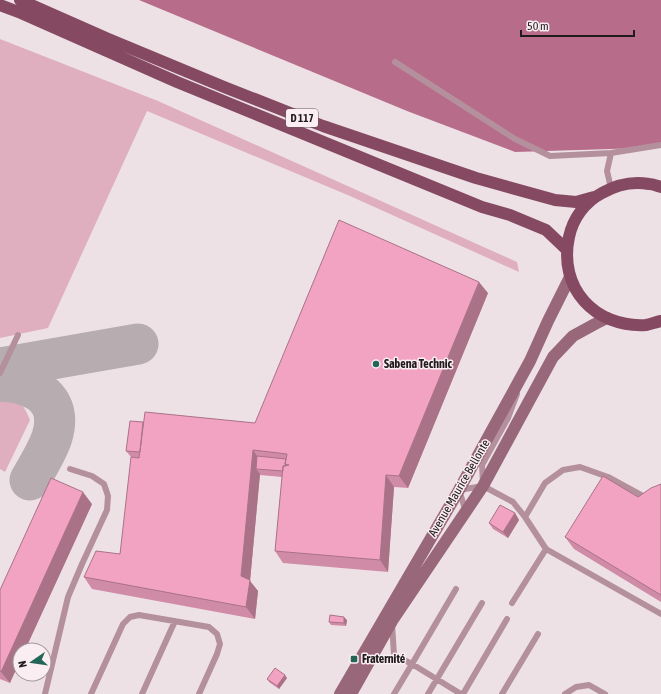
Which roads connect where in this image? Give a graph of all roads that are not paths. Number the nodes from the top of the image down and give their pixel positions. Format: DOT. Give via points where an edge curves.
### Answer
graph roads {
  1 [pos="20,0"];
  2 [pos="0,5"];
  3 [pos="395,62"];
  4 [pos="661,145"];
  5 [pos="611,153"];
  6 [pos="661,187"];
  7 [pos="611,188"];
  8 [pos="594,197"];
  9 [pos="566,248"];
  10 [pos="570,277"];
  11 [pos="607,318"];
  12 [pos="661,321"];
  13 [pos="648,325"];
  14 [pos="661,328"];
  15 [pos="18,334"];
  16 [pos="530,361"];
  17 [pos="0,373"];
  18 [pos="70,469"];
  19 [pos="483,486"];
  20 [pos="459,490"];
  21 [pos="641,495"];
  22 [pos="466,512"];
  23 [pos="525,517"];
  24 [pos="546,549"];
  25 [pos="456,589"];
  26 [pos="482,603"];
  27 [pos="512,603"];
  28 [pos="661,614"];
  29 [pos="388,619"];
  30 [pos="507,619"];
  31 [pos="175,621"];
  32 [pos="538,634"];
  33 [pos="412,664"];
  34 [pos="437,679"];
  35 [pos="45,694"];
  36 [pos="91,694"];
  37 [pos="142,694"];
  38 [pos="199,694"];
  39 [pos="340,694"];
  40 [pos="351,694"];
  41 [pos="394,694"];
  42 [pos="428,694"];
  43 [pos="462,694"];
  44 [pos="502,694"];
  45 [pos="565,694"];
  46 [pos="605,694"];
  1 -- 8 [label="main road, D 117" via="224,87 323,126 476,178 555,200 576,202"];
  2 -- 9 [label="main road, D 117" via="177,82 482,207 546,230"];
  3 -- 5 [label="lane" via="514,139 550,156"];
  4 -- 5 [label="lane"];
  5 -- 7 [label="lane" via="607,171"];
  6 -- 7 [label="main road" via="630,183"];
  7 -- 8 [label="main road"];
  8 -- 9 [label="main road" via="580,212 570,229"];
  9 -- 10 [label="main road"];
  10 -- 11 [label="main road" via="579,294 591,308"];
  10 -- 16 [label="street, Avenue Maurice Bellonte"];
  11 -- 13 [label="main road" via="627,325"];
  11 -- 19 [label="street, Avenue Maurice Bellonte" via="573,336 553,357"];
  12 -- 13 [label="main road"];
  13 -- 14 [label="street"];
  15 -- 17 [label="lane"];
  16 -- 19 [label="lane" via="508,418 482,465"];
  16 -- 20 [label="street, Avenue Maurice Bellonte"];
  18 -- 35 [label="lane" via="92,476 104,484 108,496 107,510 68,597"];
  19 -- 20 [label="lane"];
  19 -- 22 [label="street, Avenue Maurice Bellonte"];
  19 -- 23 [label="lane" via="513,502"];
  20 -- 22 [label="lane"];
  20 -- 29 [label="street, Avenue Maurice Bellonte"];
  21 -- 23 [label="lane" via="608,477 580,467 563,470 545,483"];
  22 -- 29 [label="street, Avenue Maurice Bellonte"];
  23 -- 24 [label="lane"];
  24 -- 27 [label="lane"];
  24 -- 28 [label="lane"];
  25 -- 33 [label="lane"];
  26 -- 34 [label="lane"];
  29 -- 33 [label="lane" via="394,655"];
  29 -- 39 [label="street, Avenue Maurice Bellonte"];
  29 -- 40 [label="street, Avenue Maurice Bellonte"];
  30 -- 43 [label="lane"];
  31 -- 36 [label="lane" via="138,615 130,617 122,624"];
  31 -- 37 [label="lane"];
  31 -- 38 [label="lane" via="209,627 217,634 220,644 218,654"];
  32 -- 44 [label="lane"];
  33 -- 34 [label="lane"];
  33 -- 41 [label="lane"];
  34 -- 42 [label="lane"];
  34 -- 43 [label="lane"];
  45 -- 46 [label="lane" via="576,687 589,685"];
}
